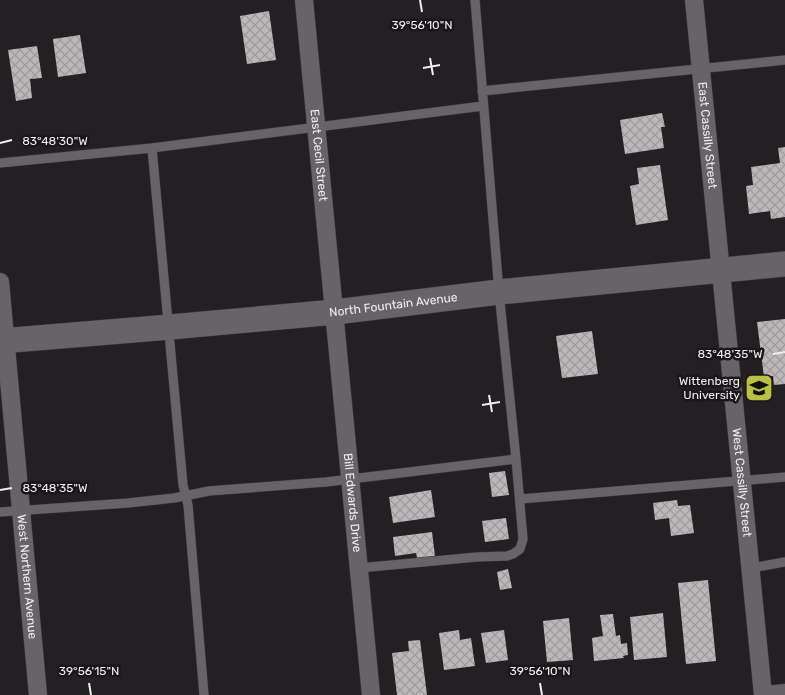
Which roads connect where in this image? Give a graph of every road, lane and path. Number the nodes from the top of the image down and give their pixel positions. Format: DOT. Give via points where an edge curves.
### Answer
graph roads {
  1 [pos="304,0"];
  2 [pos="475,0"];
  3 [pos="694,0"];
  4 [pos="785,60"];
  5 [pos="700,68"];
  6 [pos="482,91"];
  7 [pos="483,106"];
  8 [pos="317,127"];
  9 [pos="152,148"];
  10 [pos="0,163"];
  11 [pos="785,264"];
  12 [pos="721,270"];
  13 [pos="0,282"];
  14 [pos="499,292"];
  15 [pos="334,312"];
  16 [pos="170,327"];
  17 [pos="2,340"];
  18 [pos="516,459"];
  19 [pos="785,477"];
  20 [pos="351,479"];
  21 [pos="742,481"];
  22 [pos="186,496"];
  23 [pos="520,499"];
  24 [pos="20,511"];
  25 [pos="0,512"];
  26 [pos="785,562"];
  27 [pos="359,568"];
  28 [pos="751,568"];
  29 [pos="785,693"];
  30 [pos="38,695"];
  31 [pos="204,695"];
  32 [pos="371,695"];
  33 [pos="764,695"];
  1 -- 8 [label="street, East Cecil Street"];
  2 -- 6 [label="lane"];
  3 -- 5 [label="street, East Cassilly Street"];
  4 -- 5 [label="lane"];
  5 -- 6 [label="lane"];
  5 -- 12 [label="street, East Cassilly Street"];
  6 -- 7 [label="lane"];
  7 -- 8 [label="lane"];
  7 -- 14 [label="lane"];
  8 -- 9 [label="lane"];
  8 -- 15 [label="street, East Cecil Street"];
  9 -- 10 [label="lane"];
  9 -- 16 [label="lane"];
  11 -- 12 [label="street, North Fountain Avenue"];
  12 -- 14 [label="street, North Fountain Avenue"];
  12 -- 21 [label="street, West Cassilly Street"];
  13 -- 17 [label="street, West Northern Avenue"];
  14 -- 15 [label="street, North Fountain Avenue"];
  14 -- 18 [label="lane"];
  15 -- 16 [label="street, North Fountain Avenue"];
  15 -- 20 [label="street, Bill Edwards Drive"];
  16 -- 17 [label="street, North Fountain Avenue"];
  16 -- 22 [label="lane"];
  17 -- 24 [label="street, West Northern Avenue"];
  18 -- 20 [label="lane"];
  18 -- 23 [label="lane"];
  19 -- 21 [label="lane"];
  20 -- 22 [label="lane" via="209,491"];
  20 -- 27 [label="street, Bill Edwards Drive"];
  21 -- 23 [label="lane"];
  21 -- 28 [label="street, West Cassilly Street"];
  22 -- 24 [label="lane"];
  22 -- 31 [label="lane"];
  23 -- 27 [label="lane" via="523,539 520,549 513,554"];
  24 -- 25 [label="lane"];
  24 -- 30 [label="street, West Northern Avenue"];
  26 -- 28 [label="lane"];
  27 -- 32 [label="street, Bill Edwards Drive"];
  28 -- 33 [label="street, West Cassilly Street"];
  29 -- 33 [label="street"];
}
